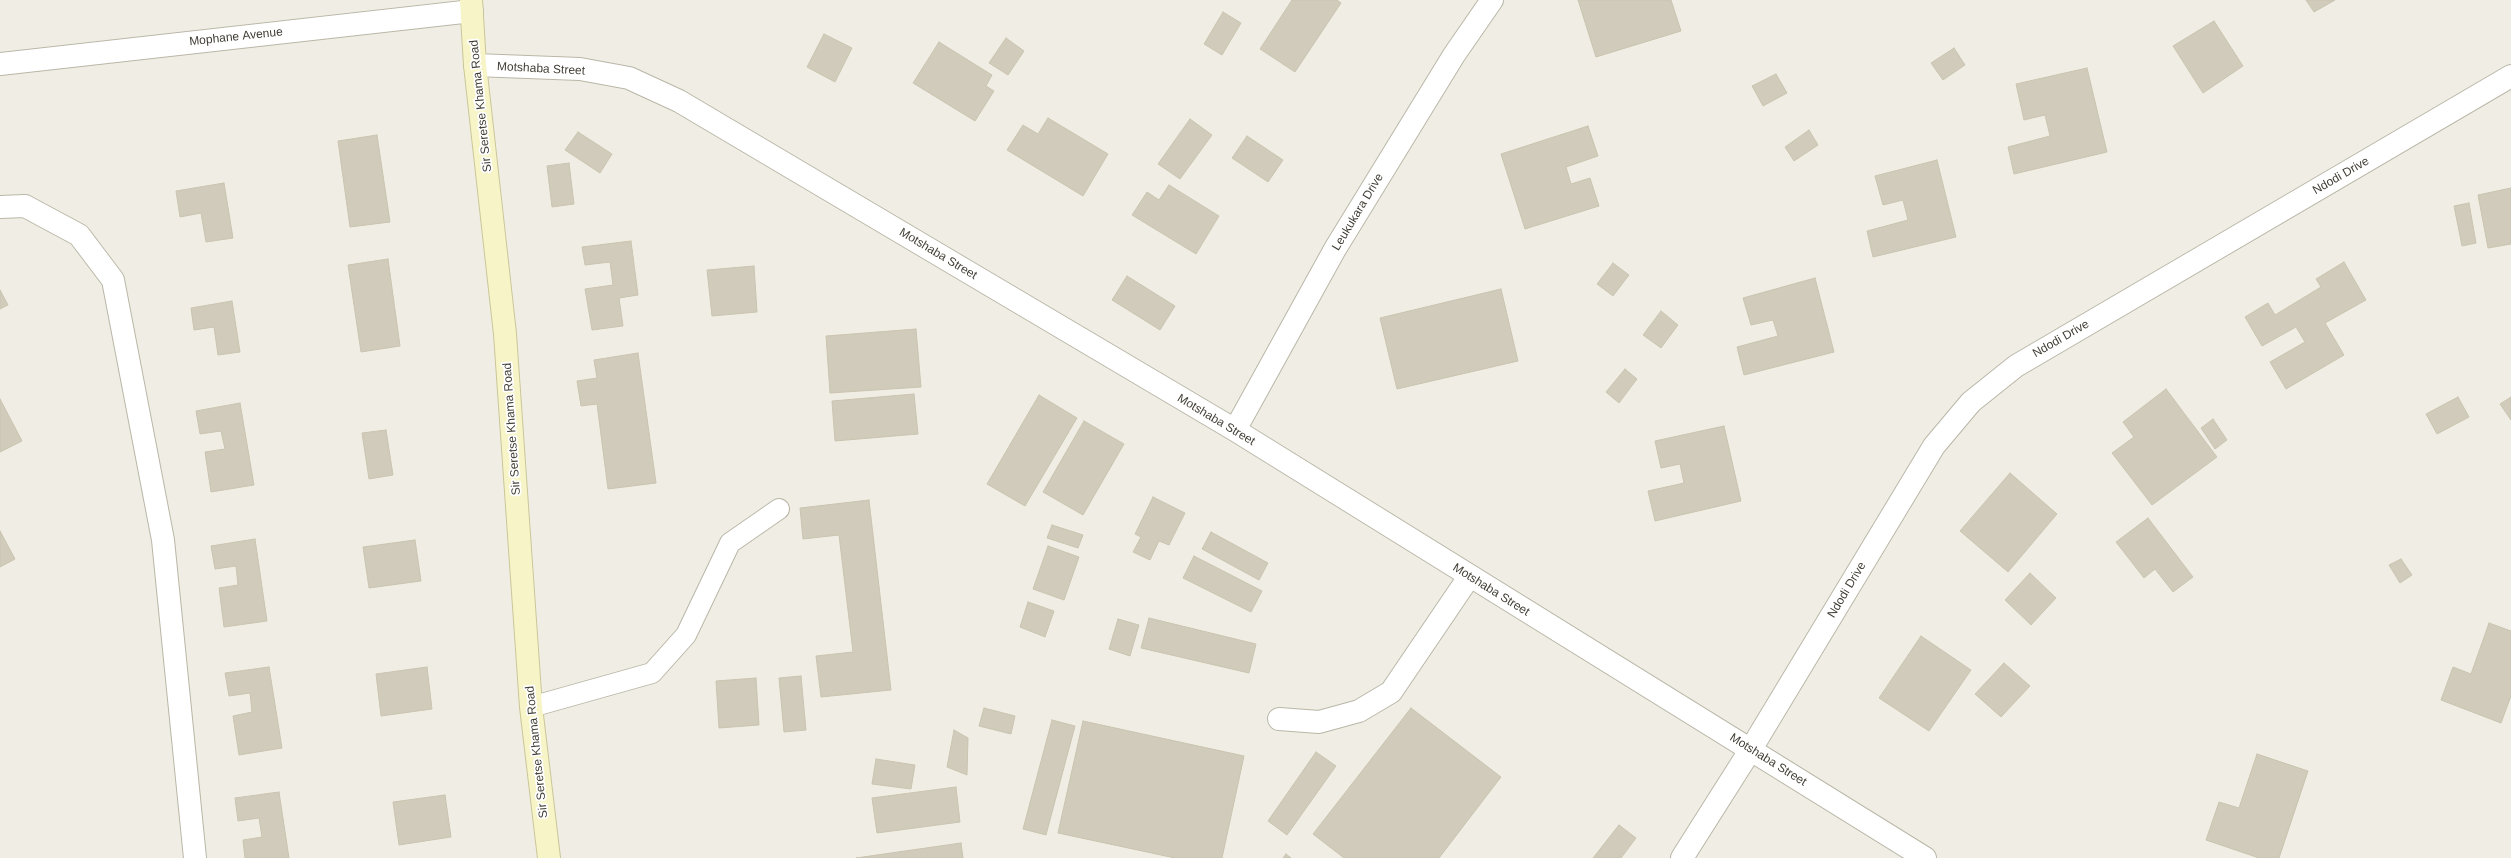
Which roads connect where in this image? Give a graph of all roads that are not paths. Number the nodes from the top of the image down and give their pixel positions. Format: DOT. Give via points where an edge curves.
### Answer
graph roads {
  1 [pos="1492,0"];
  2 [pos="472,5"];
  3 [pos="0,64"];
  4 [pos="475,65"];
  5 [pos="2511,76"];
  6 [pos="0,207"];
  7 [pos="1235,430"];
  8 [pos="779,509"];
  9 [pos="1469,577"];
  10 [pos="531,707"];
  11 [pos="1280,719"];
  12 [pos="1751,749"];
  13 [pos="195,858"];
  14 [pos="548,858"];
  15 [pos="1682,858"];
  16 [pos="1926,858"];
  1 -- 7 [label="street, Leukukara Drive" via="1454,55 1335,249"];
  2 -- 3 [label="street, Mophane Avenue"];
  2 -- 4 [label="main road, Sir Seretse Khama Road"];
  4 -- 7 [label="street, Motshaba Street" via="580,69 629,78 679,101"];
  4 -- 10 [label="main road, Sir Seretse Khama Road" via="505,334"];
  5 -- 12 [label="street, Ndodi Drive" via="2023,362 1971,402 1934,446"];
  6 -- 13 [label="street" via="26,206 79,236 113,280 162,540"];
  7 -- 9 [label="street, Motshaba Street"];
  8 -- 10 [label="lane" via="730,543 686,635 652,673"];
  9 -- 11 [label="street" via="1391,692 1359,711 1319,722"];
  9 -- 12 [label="street, Motshaba Street"];
  10 -- 14 [label="main road, Sir Seretse Khama Road"];
  12 -- 15 [label="street, Ndodi Drive"];
  12 -- 16 [label="street, Motshaba Street"];
}
